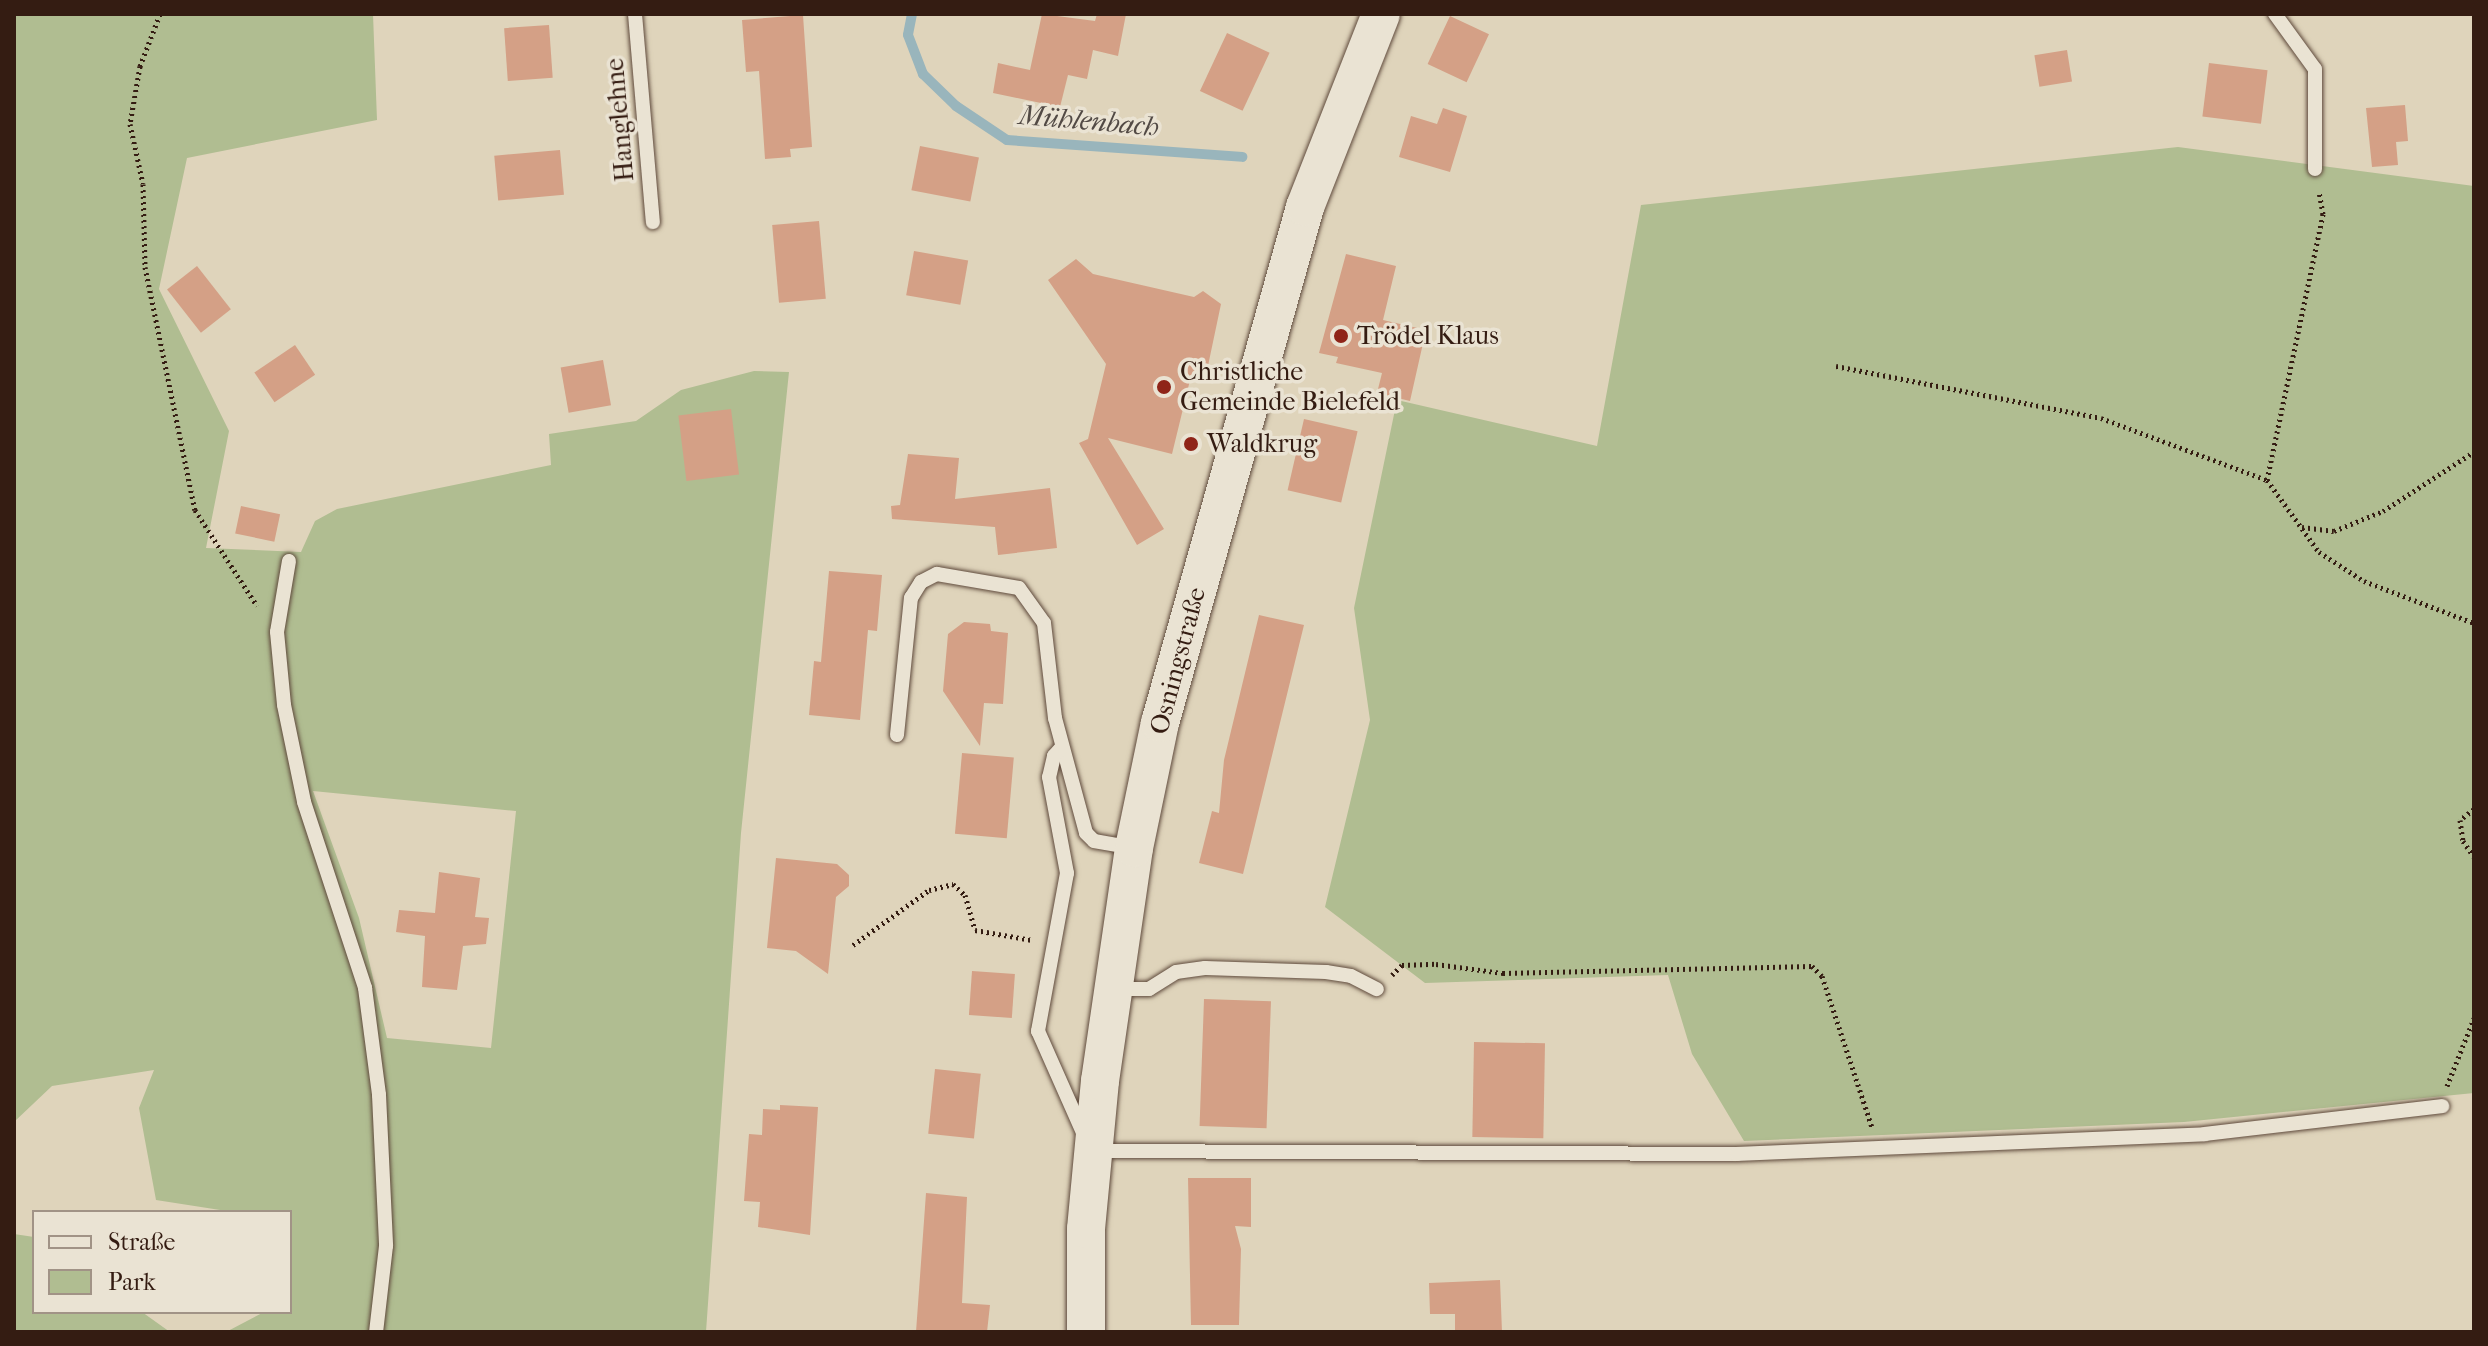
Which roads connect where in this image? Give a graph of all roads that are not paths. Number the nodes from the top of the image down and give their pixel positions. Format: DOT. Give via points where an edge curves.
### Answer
graph roads {
  1 [pos="635,14"];
  2 [pos="1381,14"];
  3 [pos="2275,14"];
  4 [pos="2315,169"];
  5 [pos="653,222"];
  6 [pos="289,561"];
  7 [pos="897,735"];
  8 [pos="1062,747"];
  9 [pos="1134,848"];
  10 [pos="1112,989"];
  11 [pos="1377,989"];
  12 [pos="2442,1106"];
  13 [pos="1092,1151"];
  14 [pos="376,1332"];
  15 [pos="1086,1332"];
  1 -- 5 [label="lane, Hanglehne"];
  2 -- 9 [label="main road, Osningstraße" via="1305,207 1176,663"];
  3 -- 4 [label="lane" via="2315,69"];
  6 -- 14 [label="lane" via="277,632 294,762 350,936 371,1026 384,1154 386,1246"];
  7 -- 8 [label="lane" via="911,598 921,582 937,574 1003,583 1019,588 1033,602 1044,623"];
  8 -- 9 [label="lane" via="1086,833 1094,841"];
  8 -- 13 [label="lane" via="1049,777 1067,873 1038,1031"];
  9 -- 10 [label="main road, Osningstraße"];
  10 -- 11 [label="lane" via="1149,989 1176,972 1205,968 1326,972 1351,976"];
  10 -- 13 [label="main road, Osningstraße"];
  12 -- 13 [label="lane" via="2205,1134 1881,1148 1498,1156"];
  13 -- 15 [label="main road, Osningstraße"];
}
